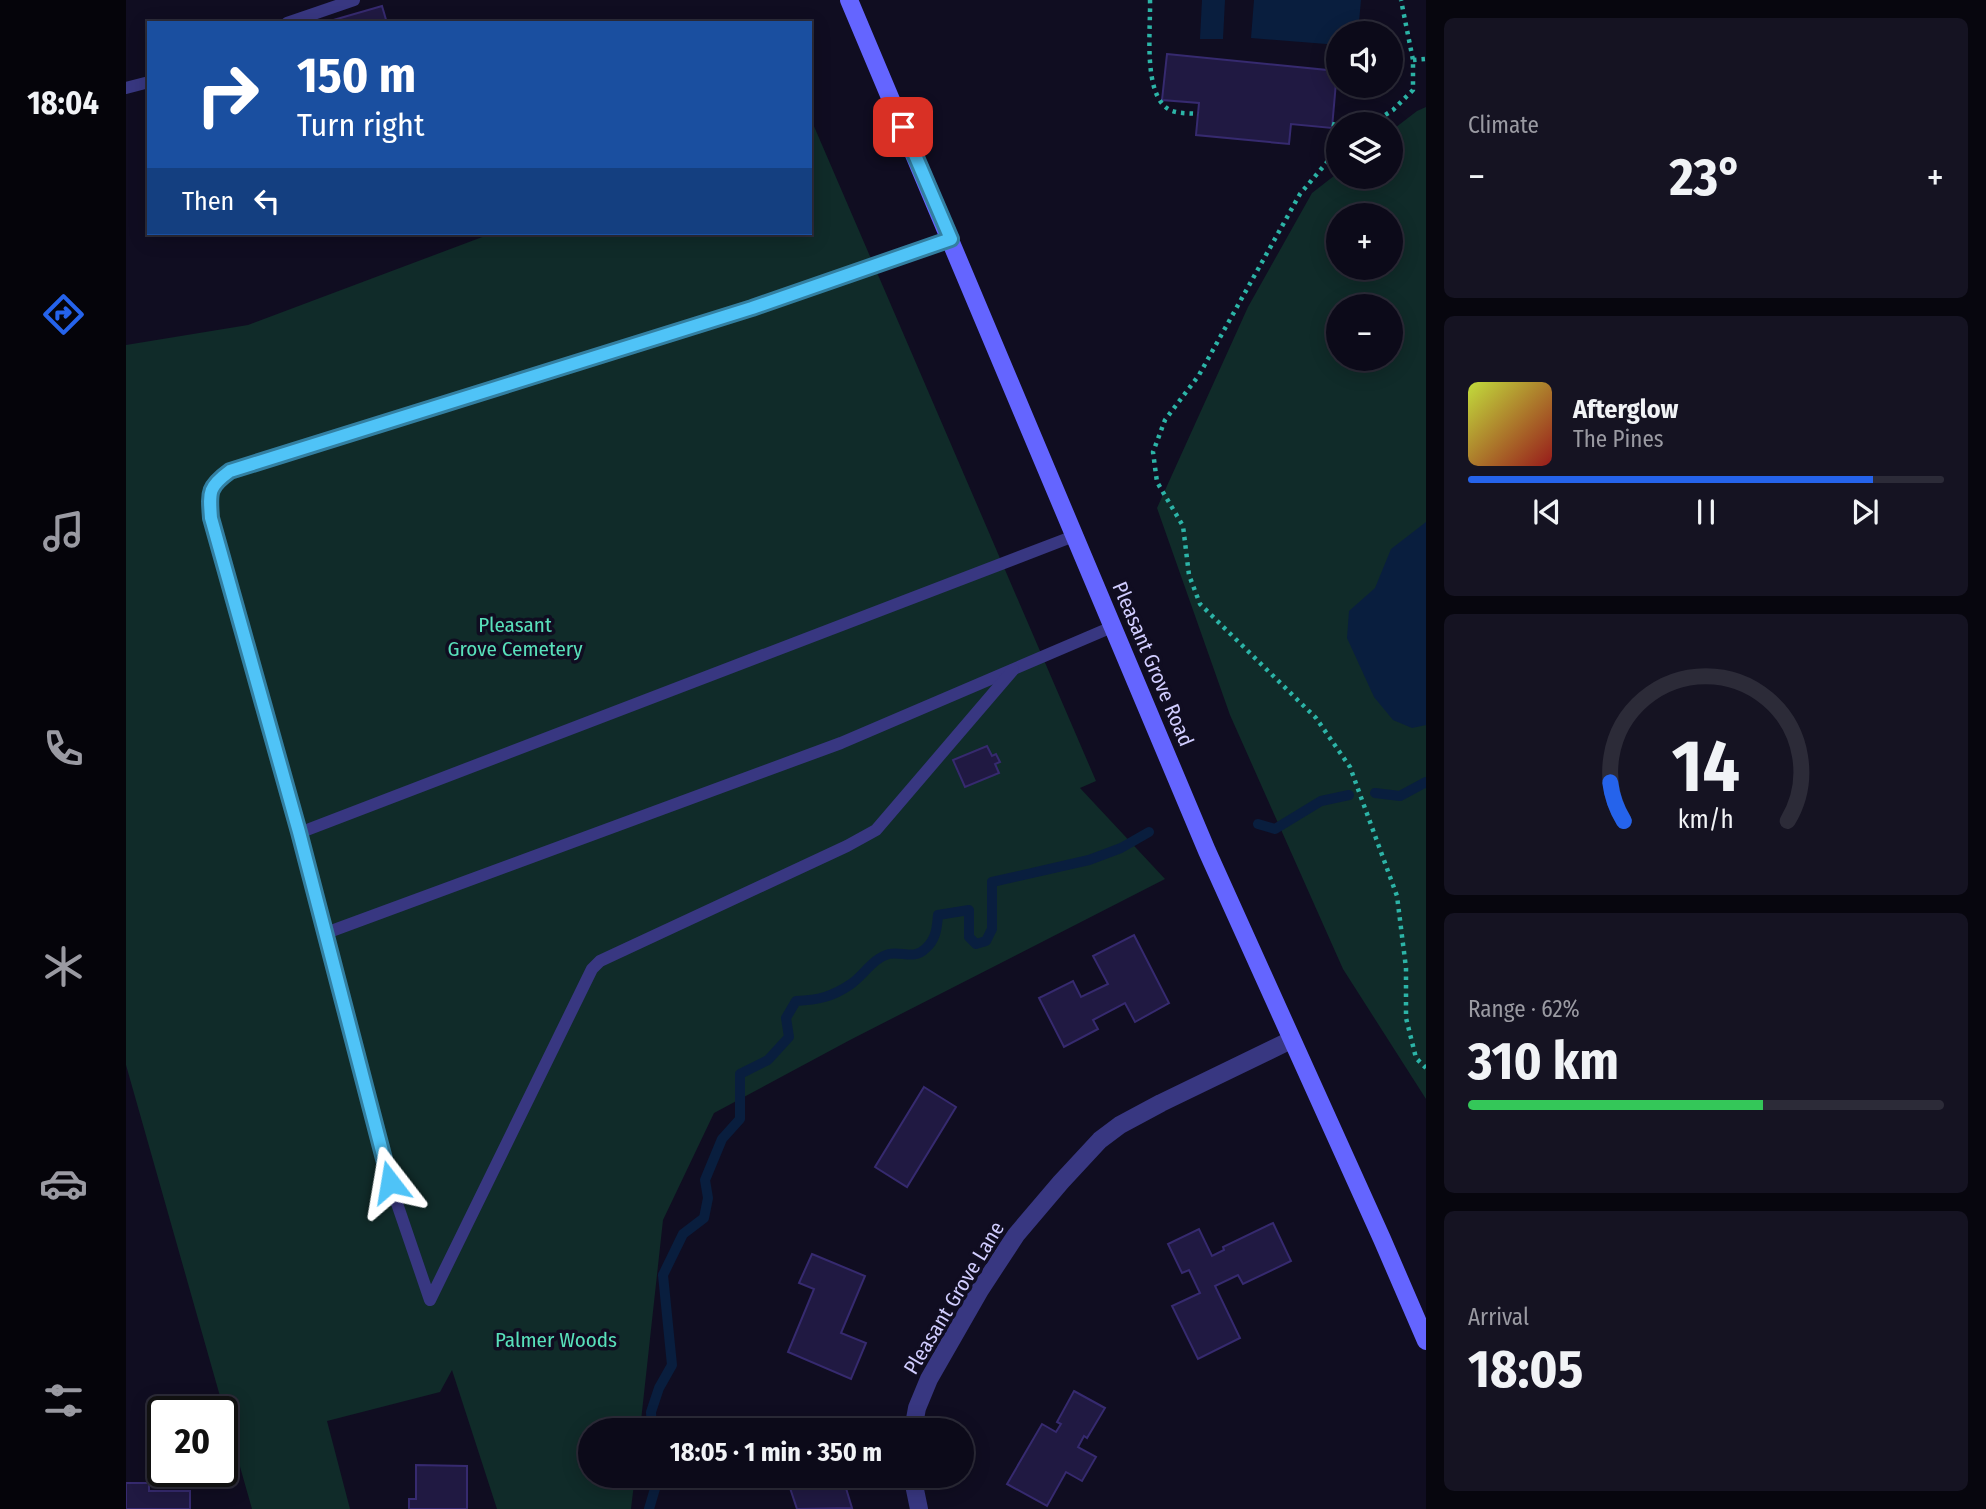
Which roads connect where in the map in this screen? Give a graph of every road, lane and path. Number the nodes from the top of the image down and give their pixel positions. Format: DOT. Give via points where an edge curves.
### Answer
graph roads {
  1 [pos="354,0"];
  2 [pos="849,0"];
  3 [pos="1150,0"];
  4 [pos="1401,0"];
  5 [pos="293,21"];
  6 [pos="1426,59"];
  7 [pos="1413,60"];
  8 [pos="147,83"];
  9 [pos="126,88"];
  10 [pos="1390,112"];
  11 [pos="1198,114"];
  12 [pos="1326,163"];
  13 [pos="951,239"];
  14 [pos="1074,536"];
  15 [pos="1112,627"];
  16 [pos="1013,670"];
  17 [pos="299,832"];
  18 [pos="326,933"];
  19 [pos="1291,1040"];
  20 [pos="1426,1068"];
  21 [pos="1426,1341"];
  22 [pos="915,1418"];
  23 [pos="915,1488"];
  24 [pos="919,1509"];
  1 -- 5 [label="lane"];
  2 -- 13 [label="street, Pleasant Grove Road"];
  3 -- 11 [label="path" via="1155,90 1171,111"];
  4 -- 7 [label="path"];
  6 -- 7 [label="path"];
  7 -- 10 [label="path" via="1413,90"];
  8 -- 9 [label="lane"];
  12 -- 20 [label="path" via="1300,194 1199,375 1165,420 1153,452 1157,482 1184,526 1189,575 1200,604 1316,718 1349,767 1397,896 1406,968 1406,1018 1416,1058"];
  13 -- 14 [label="street, Pleasant Grove Road"];
  13 -- 17 [label="lane" via="752,308 230,471 215,482 209,498 211,518"];
  14 -- 15 [label="street, Pleasant Grove Road"];
  14 -- 17 [label="lane"];
  15 -- 16 [label="lane"];
  15 -- 19 [label="street, Pleasant Grove Road"];
  16 -- 18 [label="lane" via="841,743"];
  16 -- 18 [label="lane" via="876,830 600,961 592,969 430,1300 390,1182"];
  17 -- 18 [label="lane"];
  19 -- 21 [label="street, Pleasant Grove Road"];
  19 -- 22 [label="street, Pleasant Grove Lane" via="1120,1125 1092,1149 1016,1235 929,1379"];
  23 -- 24 [label="street"];
}
